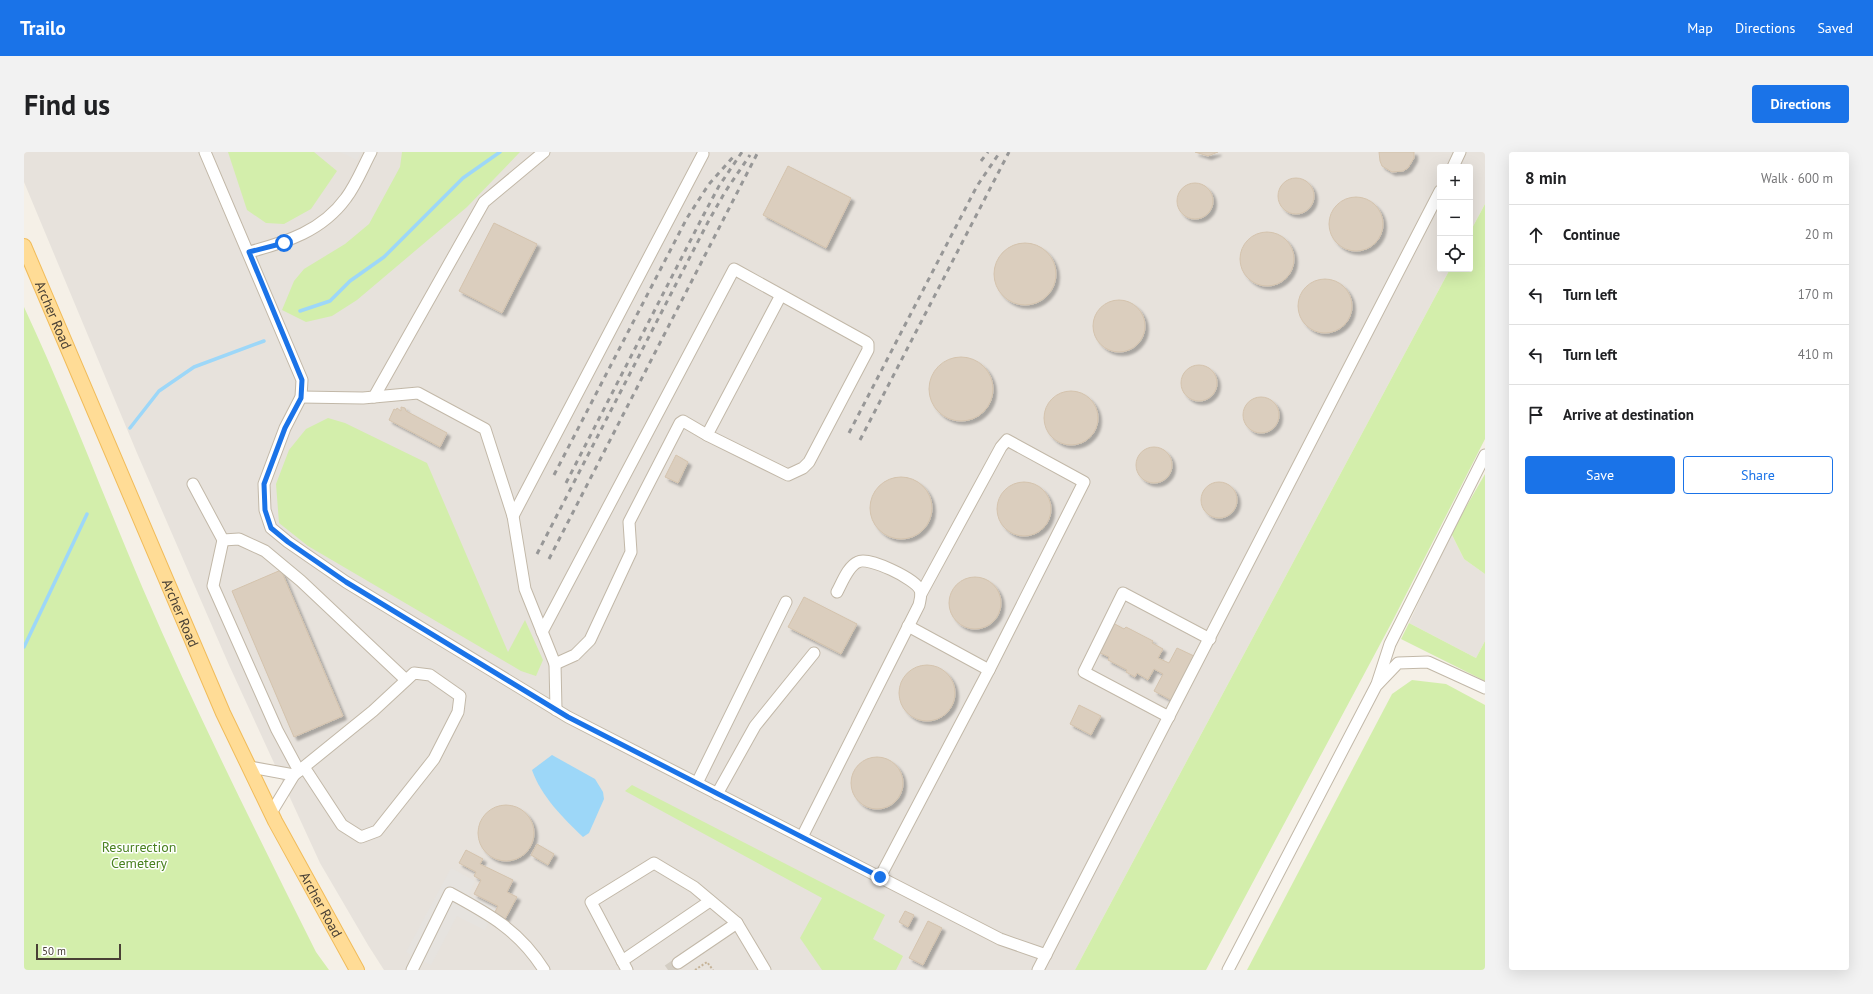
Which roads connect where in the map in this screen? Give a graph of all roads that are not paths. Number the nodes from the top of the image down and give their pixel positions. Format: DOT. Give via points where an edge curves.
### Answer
graph roads {
  1 [pos="205,152"];
  2 [pos="371,152"];
  3 [pos="544,152"];
  4 [pos="1460,152"];
  5 [pos="704,153"];
  6 [pos="1454,164"];
  7 [pos="1437,197"];
  8 [pos="24,246"];
  9 [pos="249,252"];
  10 [pos="781,295"];
  11 [pos="374,397"];
  12 [pos="301,398"];
  13 [pos="707,435"];
  14 [pos="1485,456"];
  15 [pos="194,484"];
  16 [pos="513,516"];
  17 [pos="223,540"];
  18 [pos="837,592"];
  19 [pos="921,594"];
  20 [pos="786,602"];
  21 [pos="908,626"];
  22 [pos="542,632"];
  23 [pos="1210,639"];
  24 [pos="814,653"];
  25 [pos="555,664"];
  26 [pos="989,670"];
  27 [pos="406,680"];
  28 [pos="1376,686"];
  29 [pos="1485,688"];
  30 [pos="556,710"];
  31 [pos="1169,717"];
  32 [pos="250,767"];
  33 [pos="299,771"];
  34 [pos="697,783"];
  35 [pos="718,794"];
  36 [pos="271,813"];
  37 [pos="802,837"];
  38 [pos="880,877"];
  39 [pos="710,901"];
  40 [pos="737,923"];
  41 [pos="1046,955"];
  42 [pos="678,963"];
  43 [pos="624,965"];
  44 [pos="357,970"];
  45 [pos="412,970"];
  46 [pos="544,970"];
  47 [pos="765,970"];
  48 [pos="1038,970"];
  49 [pos="1228,970"];
  1 -- 9 [label="street"];
  2 -- 9 [label="street" via="347,197 334,213 312,230 284,243"];
  3 -- 11 [label="street" via="484,202"];
  4 -- 6 [label="street"];
  5 -- 16 [label="street"];
  7 -- 23 [label="street"];
  8 -- 32 [label="main road, Archer Road" via="220,706"];
  9 -- 12 [label="street" via="302,380"];
  10 -- 13 [label="street"];
  10 -- 13 [label="street" via="868,344 868,350 809,462 804,468 788,476"];
  10 -- 22 [label="street" via="734,269"];
  11 -- 12 [label="street"];
  11 -- 16 [label="street" via="418,393 485,429"];
  12 -- 30 [label="street" via="285,428 264,484 265,510 271,528 346,582"];
  13 -- 25 [label="street" via="680,423 629,522 631,552 590,640 575,655"];
  14 -- 28 [label="street" via="1390,644"];
  15 -- 17 [label="street"];
  16 -- 22 [label="street" via="525,589"];
  17 -- 27 [label="street" via="239,539 265,551 301,581"];
  17 -- 33 [label="street" via="213,586 277,730"];
  18 -- 19 [label="street" via="849,571 857,562 863,560 876,563 912,580 921,590"];
  19 -- 21 [label="street" via="919,605"];
  19 -- 26 [label="street" via="1007,440 1084,482"];
  20 -- 34 [label="street"];
  21 -- 26 [label="street"];
  21 -- 37 [label="street"];
  22 -- 25 [label="street"];
  23 -- 31 [label="street"];
  23 -- 31 [label="street" via="1123,593 1084,672"];
  24 -- 35 [label="street" via="755,726"];
  25 -- 30 [label="street"];
  26 -- 38 [label="street"];
  27 -- 33 [label="street" via="373,711"];
  27 -- 33 [label="street" via="414,673 430,675 460,696 458,712 434,759 376,832 361,837 342,825"];
  28 -- 29 [label="street" via="1398,663 1428,662"];
  28 -- 49 [label="street"];
  30 -- 34 [label="street"];
  31 -- 41 [label="street"];
  32 -- 33 [label="street"];
  32 -- 36 [label="main road, Archer Road"];
  33 -- 36 [label="street"];
  34 -- 35 [label="street"];
  35 -- 37 [label="street"];
  36 -- 44 [label="main road, Archer Road"];
  37 -- 38 [label="street"];
  38 -- 41 [label="street" via="1000,939"];
  39 -- 40 [label="street"];
  39 -- 43 [label="street"];
  39 -- 43 [label="street" via="694,887 654,863 591,902"];
  40 -- 42 [label="street"];
  40 -- 47 [label="street"];
  41 -- 48 [label="street"];
  45 -- 46 [label="street" via="450,893 488,913 495,921 513,932 532,952"];
}
